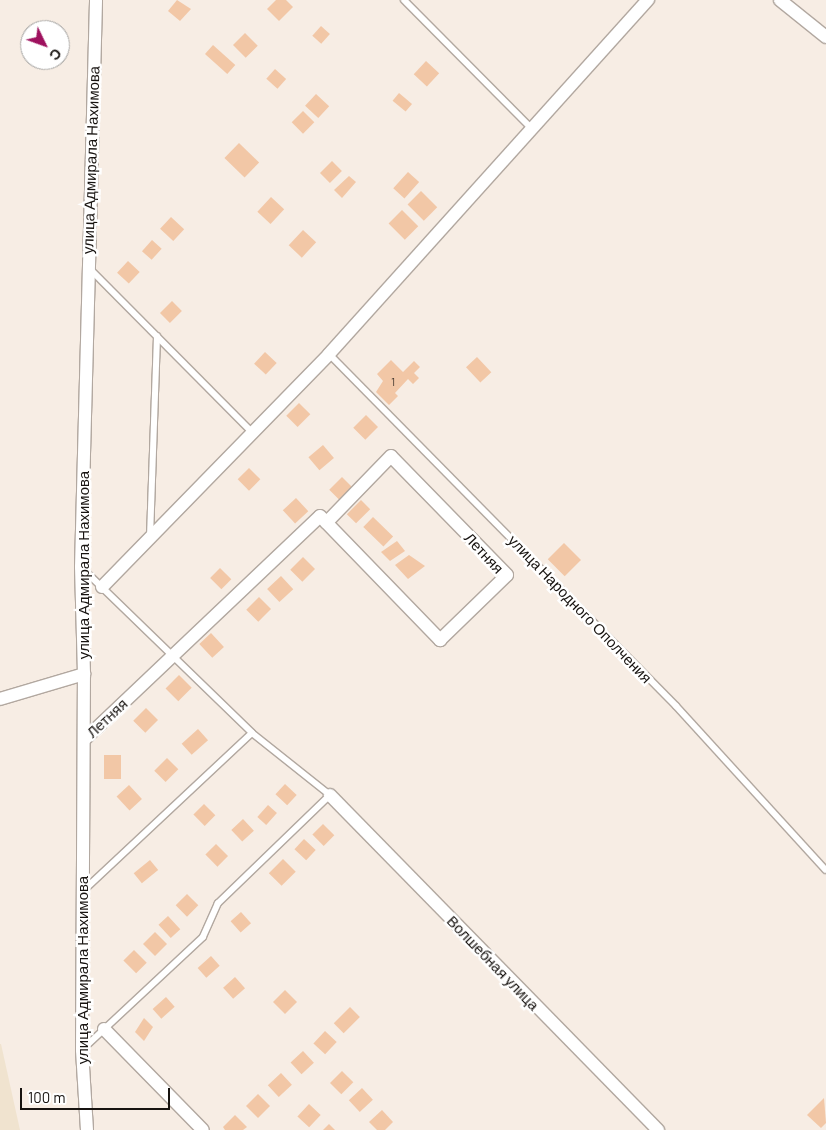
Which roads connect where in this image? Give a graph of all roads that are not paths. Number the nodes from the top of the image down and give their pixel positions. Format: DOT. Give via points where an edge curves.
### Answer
graph roads {
  1 [pos="96,0"];
  2 [pos="404,0"];
  3 [pos="648,0"];
  4 [pos="780,0"];
  5 [pos="826,37"];
  6 [pos="531,128"];
  7 [pos="88,268"];
  8 [pos="156,336"];
  9 [pos="329,354"];
  10 [pos="252,432"];
  11 [pos="326,523"];
  12 [pos="150,537"];
  13 [pos="81,567"];
  14 [pos="102,587"];
  15 [pos="173,656"];
  16 [pos="84,674"];
  17 [pos="0,699"];
  18 [pos="252,733"];
  19 [pos="84,740"];
  20 [pos="330,795"];
  21 [pos="826,870"];
  22 [pos="83,892"];
  23 [pos="104,1029"];
  24 [pos="82,1050"];
  25 [pos="87,1130"];
  26 [pos="203,1130"];
  27 [pos="658,1130"];
  1 -- 7 [label="street, улица Адмирала Нахимова"];
  2 -- 6 [label="lane"];
  3 -- 6 [label="street"];
  4 -- 5 [label="street"];
  6 -- 9 [label="street"];
  7 -- 8 [label="lane"];
  7 -- 13 [label="street, улица Адмирала Нахимова"];
  8 -- 10 [label="lane"];
  8 -- 12 [label="lane"];
  9 -- 10 [label="street"];
  9 -- 21 [label="lane, улица Народного Ополчения" via="676,706"];
  10 -- 12 [label="street"];
  11 -- 11 [label="street, Летняя" via="440,640 507,575 391,456"];
  11 -- 15 [label="street, Летняя" via="320,516"];
  12 -- 14 [label="street"];
  13 -- 14 [label="lane"];
  13 -- 16 [label="street, улица Адмирала Нахимова"];
  14 -- 15 [label="lane"];
  15 -- 18 [label="lane"];
  15 -- 19 [label="street, Летняя"];
  16 -- 17 [label="street"];
  16 -- 19 [label="street, улица Адмирала Нахимова"];
  18 -- 20 [label="lane"];
  18 -- 22 [label="lane"];
  19 -- 22 [label="street, улица Адмирала Нахимова"];
  20 -- 23 [label="lane" via="218,903 203,937"];
  20 -- 27 [label="street, Волшебная улица"];
  22 -- 24 [label="street, улица Адмирала Нахимова"];
  23 -- 24 [label="lane"];
  23 -- 26 [label="street"];
  24 -- 25 [label="street, улица Адмирала Нахимова"];
}
